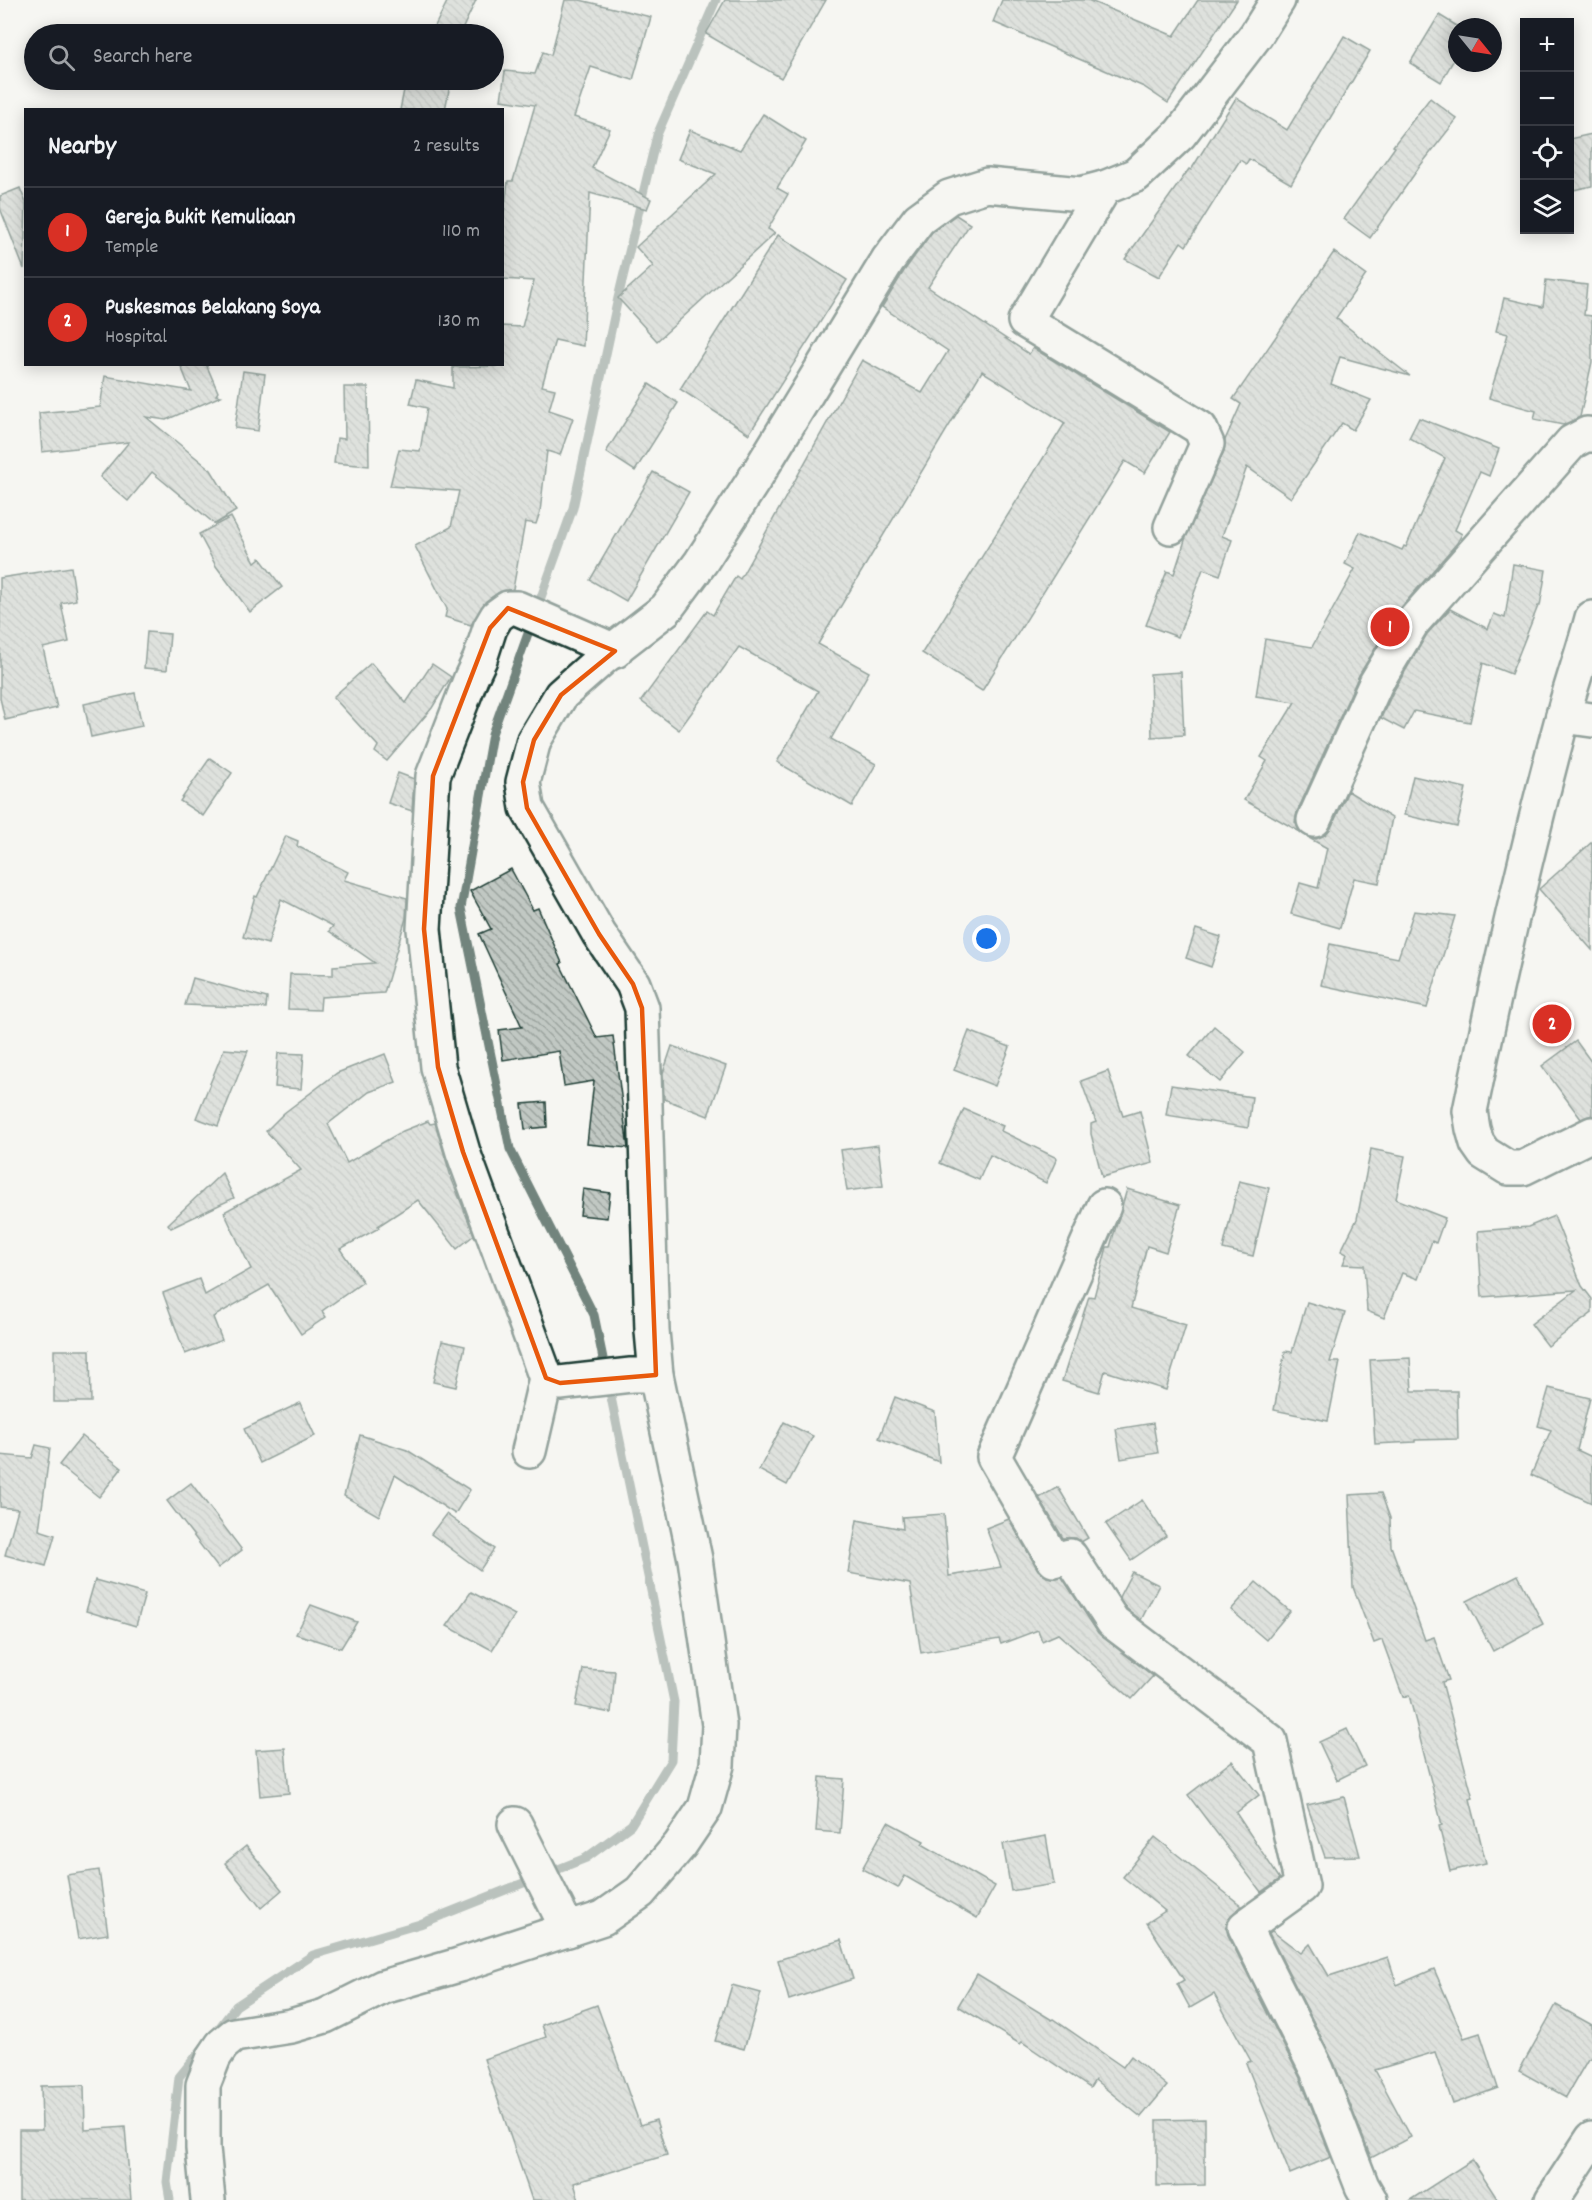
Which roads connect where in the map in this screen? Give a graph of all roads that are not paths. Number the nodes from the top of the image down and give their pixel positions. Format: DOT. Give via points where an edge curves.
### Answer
graph roads {
  1 [pos="1278,0"];
  2 [pos="1104,188"];
  3 [pos="1592,435"];
  4 [pos="1171,527"];
  5 [pos="1592,618"];
  6 [pos="615,651"];
  7 [pos="1577,718"];
  8 [pos="1314,820"];
  9 [pos="1592,1134"];
  10 [pos="1104,1206"];
  11 [pos="643,1375"];
  12 [pos="556,1380"];
  13 [pos="529,1451"];
  14 [pos="514,1824"];
  15 [pos="568,1930"];
  16 [pos="1592,2139"];
  17 [pos="208,2200"];
  18 [pos="1370,2200"];
  19 [pos="1552,2200"];
  1 -- 2 [label="street" via="1180,134 1136,175"];
  2 -- 4 [label="street" via="1025,321 1200,428 1207,444"];
  2 -- 6 [label="street" via="1081,194 987,185 949,196 919,219 888,260 701,562 666,609"];
  3 -- 8 [label="street" via="1572,442 1412,623 1376,683"];
  5 -- 7 [label="street"];
  6 -- 11 [label="street" via="561,695 534,740 523,783 527,808 599,934 633,984 642,1008 652,1331"];
  6 -- 12 [label="street" via="531,615 508,608 502,612 490,628 433,776 424,929 438,1067 463,1152"];
  7 -- 9 [label="street" via="1502,958 1470,1111 1481,1148 1508,1168 1523,1168"];
  10 -- 18 [label="street" via="994,1457 1054,1560 1070,1556 1113,1622 1270,1740 1302,1886 1245,1927 1317,2070"];
  11 -- 12 [label="street"];
  11 -- 15 [label="street" via="695,1559 720,1725 717,1765 705,1808 640,1892 603,1918"];
  12 -- 13 [label="street"];
  14 -- 15 [label="street"];
  15 -- 17 [label="street" via="383,1987 314,2019 234,2035 214,2057 203,2085"];
  16 -- 19 [label="street"];
}
